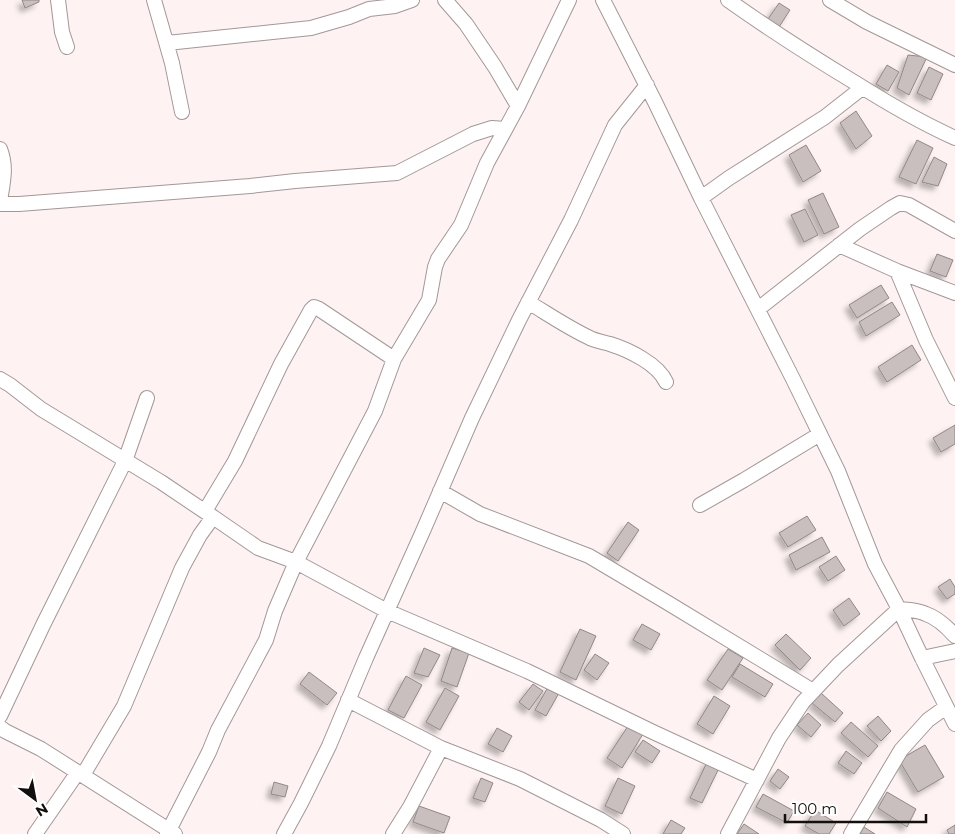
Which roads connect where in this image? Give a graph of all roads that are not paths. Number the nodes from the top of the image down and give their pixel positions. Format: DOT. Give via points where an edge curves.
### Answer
graph roads {
  1 [pos="58,0"];
  2 [pos="154,0"];
  3 [pos="412,0"];
  4 [pos="445,0"];
  5 [pos="569,0"];
  6 [pos="603,0"];
  7 [pos="728,0"];
  8 [pos="830,0"];
  9 [pos="166,43"];
  10 [pos="67,47"];
  11 [pos="955,65"];
  12 [pos="647,85"];
  13 [pos="862,88"];
  14 [pos="518,106"];
  15 [pos="182,112"];
  16 [pos="505,129"];
  17 [pos="955,138"];
  18 [pos="0,149"];
  19 [pos="701,198"];
  20 [pos="0,202"];
  21 [pos="955,231"];
  22 [pos="839,245"];
  23 [pos="897,270"];
  24 [pos="955,293"];
  25 [pos="528,302"];
  26 [pos="758,309"];
  27 [pos="394,359"];
  28 [pos="0,378"];
  29 [pos="666,382"];
  30 [pos="147,398"];
  31 [pos="955,398"];
  32 [pos="820,434"];
  33 [pos="125,461"];
  34 [pos="440,491"];
  35 [pos="700,505"];
  36 [pos="209,514"];
  37 [pos="296,562"];
  38 [pos="899,608"];
  39 [pos="387,611"];
  40 [pos="955,636"];
  41 [pos="955,651"];
  42 [pos="922,658"];
  43 [pos="813,691"];
  44 [pos="348,700"];
  45 [pos="946,707"];
  46 [pos="0,716"];
  47 [pos="955,724"];
  48 [pos="0,727"];
  49 [pos="441,748"];
  50 [pos="80,774"];
  51 [pos="757,780"];
  52 [pos="170,833"];
  53 [pos="34,834"];
  54 [pos="284,834"];
  55 [pos="394,834"];
  56 [pos="623,834"];
  57 [pos="728,834"];
  58 [pos="850,834"];
  1 -- 10 [label="street"];
  2 -- 9 [label="street"];
  3 -- 9 [label="street" via="369,9 311,28"];
  4 -- 14 [label="street" via="466,24"];
  5 -- 14 [label="street"];
  6 -- 12 [label="street"];
  7 -- 13 [label="street"];
  8 -- 11 [label="street"];
  9 -- 15 [label="street"];
  12 -- 19 [label="street"];
  12 -- 25 [label="street" via="615,125"];
  13 -- 17 [label="street"];
  13 -- 19 [label="street" via="826,117"];
  14 -- 16 [label="street"];
  16 -- 20 [label="street" via="492,128 473,134 397,173 186,192 19,204"];
  16 -- 27 [label="street" via="461,225 438,259 429,300"];
  18 -- 20 [label="street" via="5,176"];
  19 -- 26 [label="street"];
  21 -- 22 [label="street" via="900,203"];
  22 -- 23 [label="street"];
  22 -- 26 [label="street"];
  23 -- 24 [label="street"];
  23 -- 31 [label="street"];
  25 -- 29 [label="street" via="590,338 638,356 660,371"];
  25 -- 34 [label="street"];
  26 -- 32 [label="street"];
  27 -- 36 [label="street" via="314,307 281,364"];
  27 -- 37 [label="street" via="375,411"];
  28 -- 33 [label="street" via="41,409"];
  30 -- 33 [label="street"];
  32 -- 35 [label="street"];
  32 -- 38 [label="street" via="875,564"];
  33 -- 36 [label="street"];
  33 -- 46 [label="street"];
  34 -- 39 [label="street"];
  34 -- 43 [label="street" via="480,514 588,556"];
  36 -- 37 [label="street" via="258,548"];
  36 -- 50 [label="street" via="182,568 124,706"];
  37 -- 39 [label="street"];
  37 -- 52 [label="street" via="266,640 222,722"];
  38 -- 40 [label="street" via="926,613"];
  38 -- 42 [label="street"];
  38 -- 43 [label="street"];
  39 -- 44 [label="street"];
  39 -- 51 [label="street" via="527,671"];
  41 -- 42 [label="street"];
  42 -- 45 [label="street"];
  43 -- 51 [label="street" via="779,738"];
  44 -- 49 [label="street"];
  44 -- 54 [label="street" via="325,754"];
  45 -- 47 [label="street"];
  45 -- 58 [label="street" via="928,720 901,750"];
  48 -- 50 [label="street"];
  49 -- 55 [label="street"];
  49 -- 56 [label="street" via="520,779"];
  50 -- 52 [label="street"];
  50 -- 53 [label="street"];
  51 -- 57 [label="street"];
}
